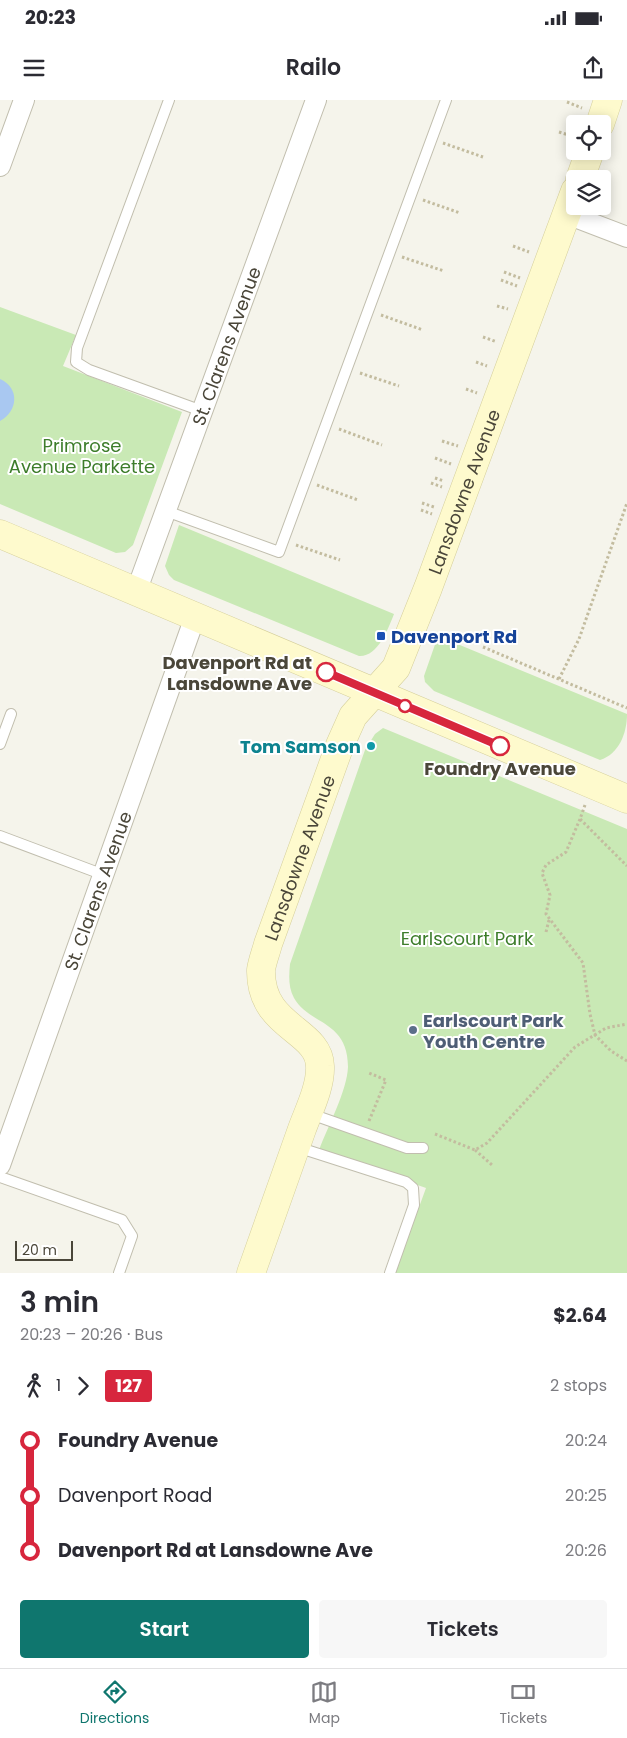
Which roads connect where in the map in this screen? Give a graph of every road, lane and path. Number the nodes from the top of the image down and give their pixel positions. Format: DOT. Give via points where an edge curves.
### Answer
graph roads {
  1 [pos="24,100"];
  2 [pos="169,100"];
  3 [pos="316,100"];
  4 [pos="446,100"];
  5 [pos="608,100"];
  6 [pos="567,102"];
  7 [pos="589,115"];
  8 [pos="592,115"];
  9 [pos="559,132"];
  10 [pos="566,136"];
  11 [pos="432,138"];
  12 [pos="482,157"];
  13 [pos="0,166"];
  14 [pos="411,195"];
  15 [pos="460,213"];
  16 [pos="566,215"];
  17 [pos="592,215"];
  18 [pos="627,237"];
  19 [pos="513,246"];
  20 [pos="530,252"];
  21 [pos="390,253"];
  22 [pos="444,271"];
  23 [pos="504,272"];
  24 [pos="520,278"];
  25 [pos="501,280"];
  26 [pos="518,286"];
  27 [pos="497,306"];
  28 [pos="368,310"];
  29 [pos="510,310"];
  30 [pos="423,330"];
  31 [pos="483,337"];
  32 [pos="498,342"];
  33 [pos="476,362"];
  34 [pos="489,366"];
  35 [pos="347,369"];
  36 [pos="399,386"];
  37 [pos="466,389"];
  38 [pos="479,394"];
  39 [pos="202,411"];
  40 [pos="326,424"];
  41 [pos="442,441"];
  42 [pos="382,445"];
  43 [pos="460,447"];
  44 [pos="435,458"];
  45 [pos="453,464"];
  46 [pos="435,478"];
  47 [pos="305,481"];
  48 [pos="447,482"];
  49 [pos="431,483"];
  50 [pos="444,488"];
  51 [pos="358,500"];
  52 [pos="422,503"];
  53 [pos="627,503"];
  54 [pos="437,508"];
  55 [pos="421,510"];
  56 [pos="166,511"];
  57 [pos="434,514"];
  58 [pos="0,534"];
  59 [pos="284,540"];
  60 [pos="340,560"];
  61 [pos="136,592"];
  62 [pos="195,617"];
  63 [pos="483,647"];
  64 [pos="559,679"];
  65 [pos="374,692"];
  66 [pos="627,708"];
  67 [pos="11,714"];
  68 [pos="0,744"];
  69 [pos="593,785"];
  70 [pos="625,793"];
  71 [pos="580,819"];
  72 [pos="0,836"];
  73 [pos="627,866"];
  74 [pos="104,875"];
  75 [pos="549,920"];
  76 [pos="546,932"];
  77 [pos="627,1024"];
  78 [pos="595,1034"];
  79 [pos="627,1061"];
  80 [pos="369,1073"];
  81 [pos="308,1113"];
  82 [pos="364,1133"];
  83 [pos="435,1134"];
  84 [pos="296,1147"];
  85 [pos="424,1148"];
  86 [pos="475,1150"];
  87 [pos="0,1165"];
  88 [pos="492,1165"];
  89 [pos="0,1177"];
  90 [pos="119,1273"];
  91 [pos="251,1273"];
  92 [pos="390,1273"];
  1 -- 13 [label="street"];
  2 -- 39 [label="lane" via="77,348 76,362 89,370"];
  3 -- 39 [label="street, St. Clarens Avenue"];
  4 -- 11 [label="lane"];
  5 -- 8 [label="street"];
  6 -- 7 [label="path"];
  9 -- 10 [label="path"];
  11 -- 12 [label="path"];
  11 -- 14 [label="lane"];
  14 -- 15 [label="path"];
  14 -- 21 [label="lane"];
  16 -- 65 [label="street, Lansdowne Avenue" via="396,668"];
  17 -- 18 [label="street"];
  19 -- 20 [label="path"];
  21 -- 22 [label="path"];
  21 -- 28 [label="lane"];
  23 -- 24 [label="path"];
  25 -- 26 [label="path"];
  27 -- 29 [label="path"];
  28 -- 30 [label="path"];
  28 -- 35 [label="lane"];
  31 -- 32 [label="path"];
  33 -- 34 [label="path"];
  35 -- 36 [label="path"];
  35 -- 40 [label="lane"];
  37 -- 38 [label="path"];
  39 -- 56 [label="street, St. Clarens Avenue"];
  40 -- 42 [label="path"];
  40 -- 47 [label="lane"];
  41 -- 43 [label="path"];
  44 -- 45 [label="path"];
  46 -- 48 [label="path"];
  47 -- 51 [label="path"];
  47 -- 59 [label="lane"];
  49 -- 50 [label="path"];
  52 -- 54 [label="path"];
  53 -- 64 [label="path" via="579,639"];
  55 -- 57 [label="path"];
  56 -- 59 [label="lane" via="279,552"];
  56 -- 61 [label="street, St. Clarens Avenue"];
  58 -- 61 [label="street"];
  59 -- 60 [label="path"];
  61 -- 62 [label="street"];
  62 -- 65 [label="street"];
  62 -- 74 [label="street, St. Clarens Avenue"];
  63 -- 64 [label="path"];
  64 -- 66 [label="path"];
  65 -- 69 [label="street"];
  65 -- 81 [label="street, Lansdowne Avenue" via="353,716 340,745 261,969 263,989 273,1012 316,1050 320,1066"];
  67 -- 68 [label="lane"];
  69 -- 70 [label="street"];
  69 -- 71 [label="path"];
  71 -- 73 [label="path"];
  71 -- 75 [label="path" via="566,852 546,865 542,873 550,895 546,907"];
  72 -- 74 [label="lane"];
  74 -- 87 [label="street, St. Clarens Avenue"];
  75 -- 76 [label="path"];
  75 -- 78 [label="path" via="583,963"];
  77 -- 78 [label="path"];
  78 -- 79 [label="path" via="611,1051"];
  78 -- 86 [label="path" via="575,1048 486,1143"];
  80 -- 82 [label="path" via="386,1080"];
  81 -- 82 [label="lane"];
  81 -- 84 [label="street, Lansdowne Avenue"];
  82 -- 85 [label="lane" via="406,1148"];
  83 -- 86 [label="path"];
  84 -- 91 [label="street, Lansdowne Avenue"];
  84 -- 92 [label="lane" via="406,1182 413,1188 414,1205"];
  86 -- 88 [label="path"];
  89 -- 90 [label="lane" via="122,1220 132,1236"];
}
